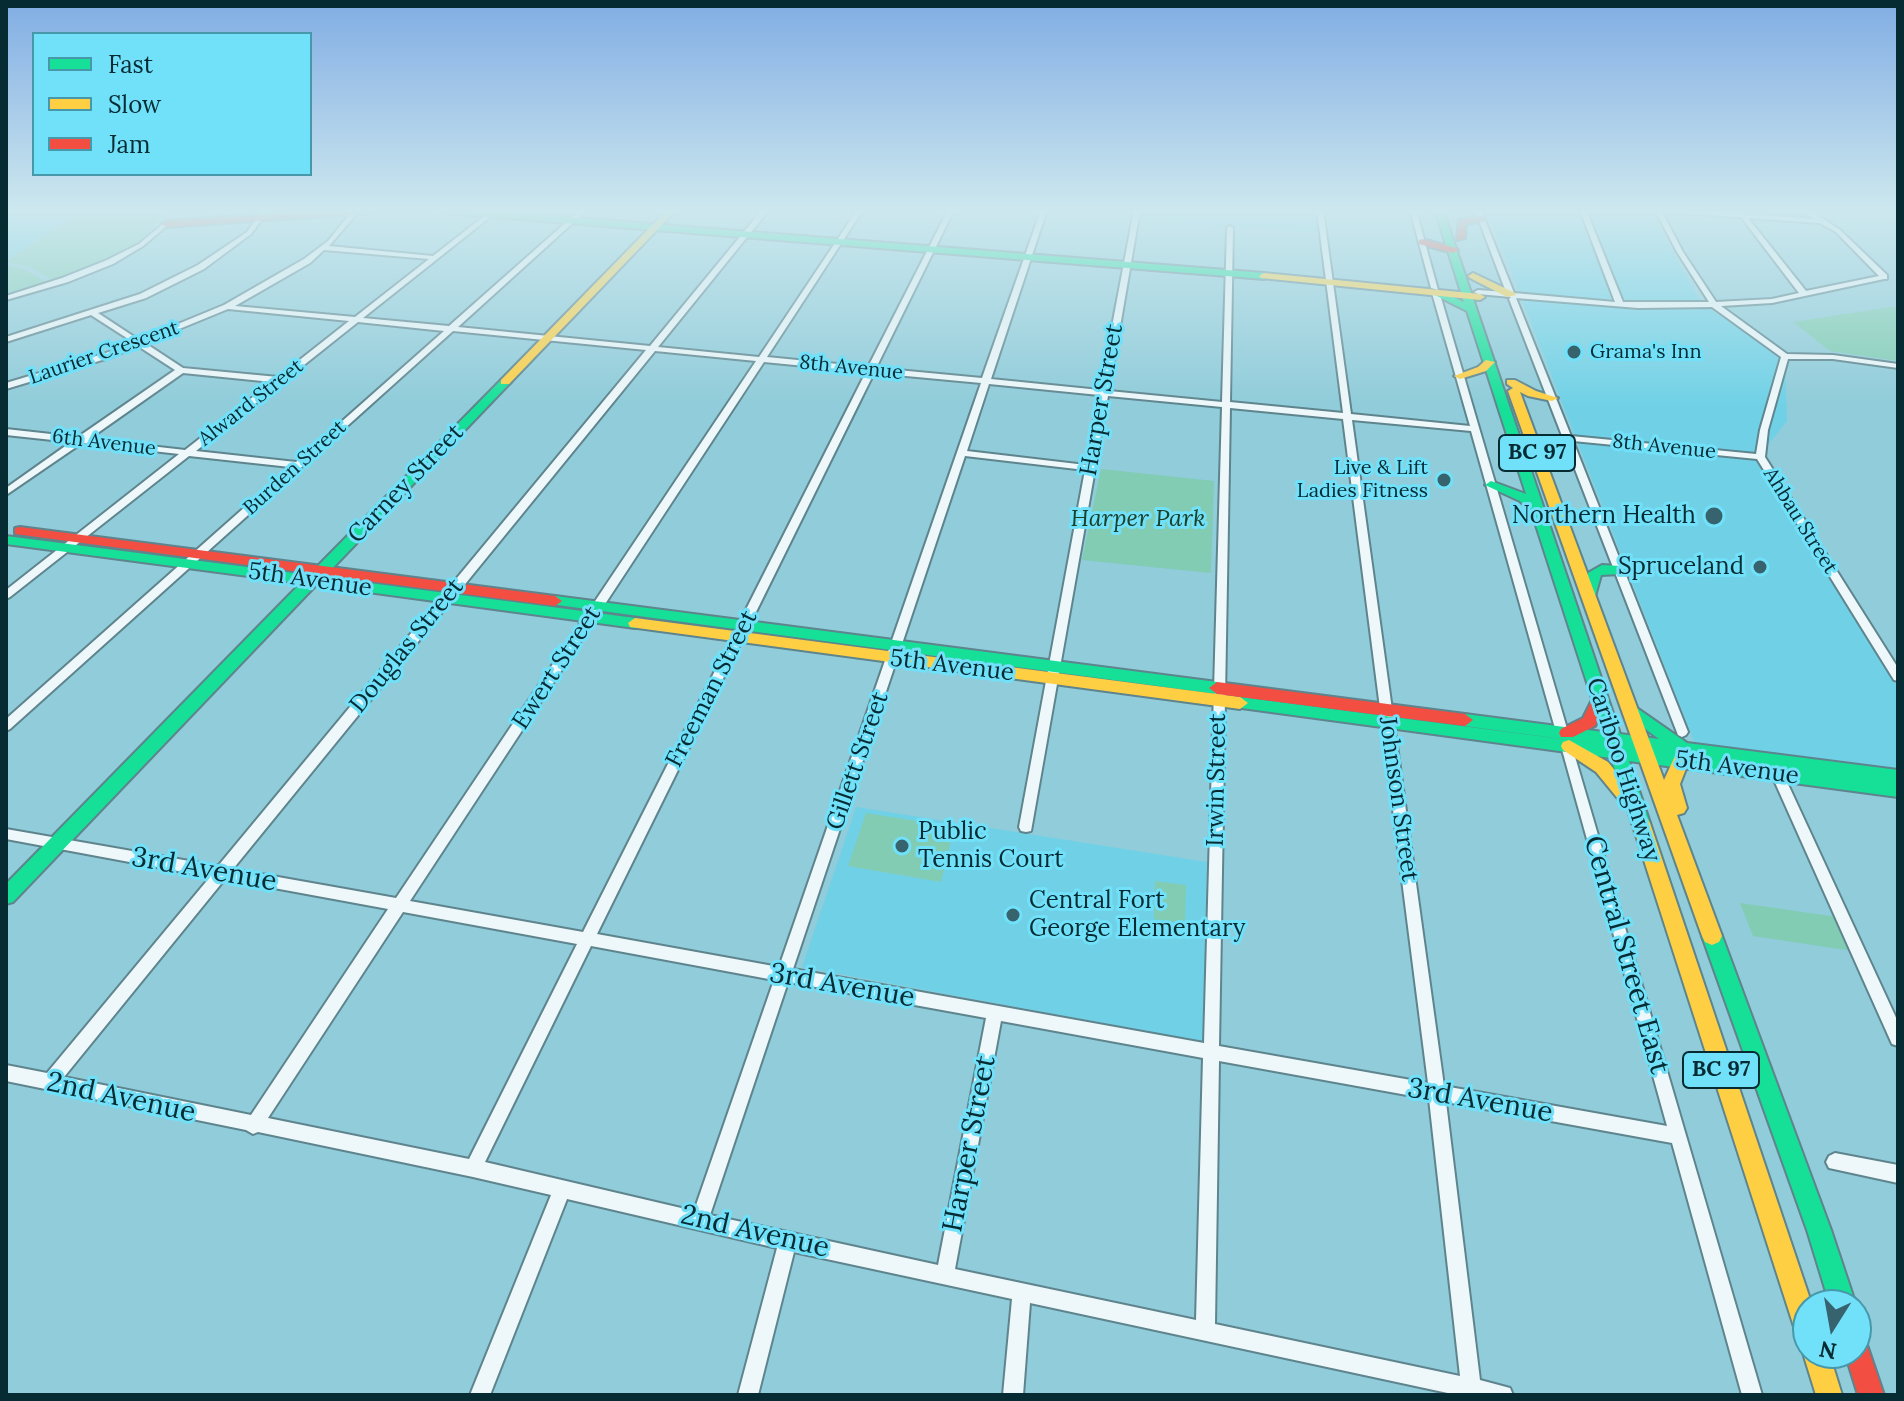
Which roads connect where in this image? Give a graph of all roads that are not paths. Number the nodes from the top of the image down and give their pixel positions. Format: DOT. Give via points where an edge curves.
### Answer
graph roads {
  1 [pos="71,275"];
  2 [pos="184,275"];
  3 [pos="286,275"];
  4 [pos="414,275"];
  5 [pos="511,275"];
  6 [pos="610,275"];
  7 [pos="712,275"];
  8 [pos="817,275"];
  9 [pos="920,275"];
  10 [pos="1022,275"];
  11 [pos="1126,275"];
  12 [pos="1230,275"];
  13 [pos="1250,275"];
  14 [pos="1329,275"];
  15 [pos="1437,275"];
  16 [pos="1463,275"];
  17 [pos="1504,275"];
  18 [pos="1608,275"];
  19 [pos="1695,275"];
  20 [pos="1789,275"];
  21 [pos="1882,275"];
  22 [pos="1330,281"];
  23 [pos="1435,290"];
  24 [pos="1473,293"];
  25 [pos="1804,294"];
  26 [pos="1512,297"];
  27 [pos="6,298"];
  28 [pos="1620,305"];
  29 [pos="1714,305"];
  30 [pos="227,307"];
  31 [pos="94,314"];
  32 [pos="357,320"];
  33 [pos="450,329"];
  34 [pos="548,339"];
  35 [pos="6,340"];
  36 [pos="140,344"];
  37 [pos="650,349"];
  38 [pos="1785,356"];
  39 [pos="761,360"];
  40 [pos="1490,362"];
  41 [pos="1898,366"];
  42 [pos="181,370"];
  43 [pos="871,370"];
  44 [pos="1460,376"];
  45 [pos="280,380"];
  46 [pos="986,382"];
  47 [pos="1511,382"];
  48 [pos="6,386"];
  49 [pos="1103,393"];
  50 [pos="1552,398"];
  51 [pos="1225,405"];
  52 [pos="1347,417"];
  53 [pos="1475,429"];
  54 [pos="6,432"];
  55 [pos="1568,438"];
  56 [pos="80,441"];
  57 [pos="187,453"];
  58 [pos="962,453"];
  59 [pos="1760,457"];
  60 [pos="297,465"];
  61 [pos="1090,468"];
  62 [pos="1491,485"];
  63 [pos="6,492"];
  64 [pos="1538,511"];
  65 [pos="6,529"];
  66 [pos="6,540"];
  67 [pos="72,543"];
  68 [pos="193,559"];
  69 [pos="1556,566"];
  70 [pos="1620,570"];
  71 [pos="318,575"];
  72 [pos="450,593"];
  73 [pos="6,595"];
  74 [pos="1589,597"];
  75 [pos="594,612"];
  76 [pos="741,631"];
  77 [pos="895,651"];
  78 [pos="1052,672"];
  79 [pos="1898,677"];
  80 [pos="1218,694"];
  81 [pos="1600,700"];
  82 [pos="1630,709"];
  83 [pos="1387,716"];
  84 [pos="6,726"];
  85 [pos="1566,740"];
  86 [pos="1630,747"];
  87 [pos="1682,747"];
  88 [pos="1774,767"];
  89 [pos="1898,777"];
  90 [pos="1898,790"];
  91 [pos="1635,809"];
  92 [pos="1026,827"];
  93 [pos="6,834"];
  94 [pos="57,844"];
  95 [pos="221,873"];
  96 [pos="6,896"];
  97 [pos="399,906"];
  98 [pos="587,938"];
  99 [pos="785,976"];
  100 [pos="1730,985"];
  101 [pos="995,1014"];
  102 [pos="1898,1039"];
  103 [pos="1213,1053"];
  104 [pos="6,1073"];
  105 [pos="49,1083"];
  106 [pos="1437,1093"];
  107 [pos="253,1126"];
  108 [pos="1678,1136"];
  109 [pos="1835,1162"];
  110 [pos="473,1168"];
  111 [pos="1898,1174"];
  112 [pos="563,1188"];
  113 [pos="700,1219"];
  114 [pos="788,1242"];
  115 [pos="945,1275"];
  116 [pos="1794,1289"];
  117 [pos="1838,1289"];
  118 [pos="1022,1291"];
  119 [pos="1205,1331"];
  120 [pos="1821,1369"];
  121 [pos="1863,1369"];
  122 [pos="1471,1387"];
  123 [pos="480,1395"];
  124 [pos="748,1395"];
  125 [pos="1013,1395"];
  126 [pos="1503,1395"];
  127 [pos="1752,1395"];
  128 [pos="1829,1395"];
  129 [pos="1871,1395"];
  1 -- 27 [label="street"];
  2 -- 31 [label="street"];
  3 -- 30 [label="street, Laurier Crescent"];
  4 -- 32 [label="street, Alward Street"];
  5 -- 33 [label="street, Burden Street"];
  6 -- 34 [label="main road, Carney Street"];
  7 -- 37 [label="street, Douglas Street"];
  8 -- 39 [label="street, Ewert Street"];
  9 -- 43 [label="street, Freeman Street"];
  10 -- 46 [label="street, Gillett Street"];
  11 -- 49 [label="street, Harper Street"];
  12 -- 51 [label="street, Irwin Street"];
  13 -- 22 [label="main road"];
  14 -- 22 [label="street, Johnson Street"];
  15 -- 23 [label="street, Central Street East"];
  16 -- 24 [label="main road, Cariboo Highway / BC 97"];
  17 -- 26 [label="street"];
  18 -- 28 [label="street"];
  19 -- 29 [label="street"];
  20 -- 25 [label="street"];
  21 -- 25 [label="street"];
  22 -- 23 [label="main road"];
  22 -- 52 [label="street, Johnson Street"];
  23 -- 24 [label="main road"];
  23 -- 24 [label="main road" via="1453,284"];
  23 -- 44 [label="street, Central Street East"];
  24 -- 26 [label="main road"];
  24 -- 26 [label="main road" via="1496,303"];
  24 -- 40 [label="main road, Cariboo Highway / BC 97"];
  24 -- 47 [label="main road, Cariboo Highway / BC 97"];
  25 -- 29 [label="street"];
  26 -- 28 [label="street"];
  26 -- 50 [label="street"];
  28 -- 29 [label="street"];
  29 -- 38 [label="street"];
  30 -- 32 [label="street, 8th Avenue"];
  30 -- 36 [label="street, Laurier Crescent"];
  31 -- 35 [label="street"];
  31 -- 36 [label="street"];
  32 -- 33 [label="street, 8th Avenue"];
  32 -- 45 [label="street, Alward Street"];
  33 -- 34 [label="street, 8th Avenue"];
  33 -- 60 [label="street, Burden Street"];
  34 -- 37 [label="street, 8th Avenue"];
  34 -- 71 [label="main road, Carney Street"];
  36 -- 42 [label="street"];
  36 -- 48 [label="street, Laurier Crescent"];
  37 -- 39 [label="street, 8th Avenue"];
  37 -- 72 [label="street, Douglas Street"];
  38 -- 41 [label="street"];
  38 -- 59 [label="street, Ahbau Street"];
  39 -- 43 [label="street, 8th Avenue"];
  39 -- 75 [label="street, Ewert Street"];
  40 -- 44 [label="main road"];
  40 -- 64 [label="main road, Cariboo Highway / BC 97"];
  42 -- 45 [label="street"];
  42 -- 56 [label="street"];
  43 -- 46 [label="street, 8th Avenue"];
  43 -- 76 [label="street, Freeman Street"];
  44 -- 53 [label="street, Central Street East"];
  45 -- 57 [label="street, Alward Street"];
  46 -- 49 [label="street, 8th Avenue"];
  46 -- 58 [label="street, Gillett Street"];
  47 -- 50 [label="main road"];
  47 -- 74 [label="main road, Cariboo Highway / BC 97"];
  49 -- 51 [label="street, 8th Avenue"];
  49 -- 61 [label="street, Harper Street"];
  50 -- 55 [label="street"];
  51 -- 52 [label="street, 8th Avenue"];
  51 -- 80 [label="street, Irwin Street"];
  52 -- 53 [label="street, 8th Avenue"];
  52 -- 83 [label="street, Johnson Street"];
  53 -- 62 [label="street, Central Street East"];
  54 -- 56 [label="street, 6th Avenue"];
  55 -- 59 [label="street, 8th Avenue"];
  55 -- 70 [label="street"];
  56 -- 57 [label="street, 6th Avenue"];
  56 -- 63 [label="street"];
  57 -- 60 [label="street, 6th Avenue"];
  57 -- 67 [label="street, Alward Street"];
  58 -- 61 [label="street"];
  58 -- 77 [label="street, Gillett Street"];
  59 -- 79 [label="street, Ahbau Street"];
  60 -- 68 [label="street, Burden Street"];
  61 -- 78 [label="street, Harper Street"];
  62 -- 64 [label="main road" via="1525,498"];
  62 -- 85 [label="street, Central Street East"];
  64 -- 69 [label="main road, Cariboo Highway / BC 97"];
  65 -- 67 [label="main road, 5th Avenue"];
  66 -- 67 [label="main road, 5th Avenue"];
  67 -- 68 [label="main road, 5th Avenue"];
  67 -- 73 [label="street, Alward Street"];
  68 -- 71 [label="main road, 5th Avenue"];
  68 -- 84 [label="street, Burden Street"];
  69 -- 81 [label="main road, Cariboo Highway / BC 97"];
  69 -- 86 [label="main road" via="1582,602"];
  70 -- 74 [label="main road" via="1595,573"];
  70 -- 87 [label="street"];
  71 -- 72 [label="main road, 5th Avenue"];
  71 -- 94 [label="main road, Carney Street"];
  72 -- 75 [label="main road, 5th Avenue"];
  72 -- 95 [label="street, Douglas Street"];
  74 -- 82 [label="main road, Cariboo Highway / BC 97"];
  75 -- 76 [label="main road, 5th Avenue"];
  75 -- 97 [label="street, Ewert Street"];
  76 -- 77 [label="main road, 5th Avenue"];
  76 -- 98 [label="street, Freeman Street"];
  77 -- 78 [label="main road, 5th Avenue"];
  77 -- 99 [label="street, Gillett Street"];
  78 -- 80 [label="main road, 5th Avenue"];
  78 -- 92 [label="street, Harper Street"];
  80 -- 83 [label="main road, 5th Avenue"];
  80 -- 103 [label="street, Irwin Street"];
  81 -- 85 [label="main road" via="1589,722"];
  81 -- 86 [label="main road, Cariboo Highway / BC 97"];
  82 -- 86 [label="main road, Cariboo Highway / BC 97"];
  82 -- 87 [label="main road"];
  83 -- 85 [label="main road, 5th Avenue"];
  83 -- 106 [label="street, Johnson Street"];
  85 -- 86 [label="main road, 5th Avenue"];
  85 -- 91 [label="main road" via="1602,767"];
  85 -- 108 [label="street, Central Street East"];
  86 -- 87 [label="main road, 5th Avenue"];
  86 -- 91 [label="main road, Cariboo Highway / BC 97"];
  86 -- 100 [label="main road, Cariboo Highway / BC 97"];
  87 -- 88 [label="main road, 5th Avenue"];
  87 -- 100 [label="main road" via="1671,784 1712,909"];
  88 -- 89 [label="main road, 5th Avenue"];
  88 -- 90 [label="main road, 5th Avenue"];
  88 -- 102 [label="street"];
  91 -- 116 [label="main road, Cariboo Highway / BC 97"];
  93 -- 94 [label="street, 3rd Avenue"];
  94 -- 95 [label="street, 3rd Avenue"];
  94 -- 96 [label="main road, Carney Street"];
  95 -- 97 [label="street, 3rd Avenue"];
  95 -- 105 [label="street, Douglas Street"];
  97 -- 98 [label="street, 3rd Avenue"];
  97 -- 107 [label="street, Ewert Street"];
  98 -- 99 [label="street, 3rd Avenue"];
  98 -- 110 [label="street, Freeman Street"];
  99 -- 101 [label="street, 3rd Avenue"];
  99 -- 113 [label="street, Gillett Street"];
  100 -- 117 [label="main road, Cariboo Highway / BC 97"];
  101 -- 103 [label="street, 3rd Avenue"];
  101 -- 115 [label="street, Harper Street"];
  103 -- 106 [label="street, 3rd Avenue"];
  103 -- 119 [label="street, Irwin Street"];
  104 -- 105 [label="street, 2nd Avenue"];
  105 -- 107 [label="street, 2nd Avenue"];
  106 -- 108 [label="street, 3rd Avenue"];
  106 -- 122 [label="street, Johnson Street"];
  107 -- 110 [label="street, 2nd Avenue"];
  108 -- 127 [label="street, Central Street East"];
  109 -- 111 [label="street"];
  110 -- 112 [label="street, 2nd Avenue"];
  112 -- 113 [label="street, 2nd Avenue"];
  112 -- 123 [label="street"];
  113 -- 114 [label="street, 2nd Avenue"];
  114 -- 115 [label="street, 2nd Avenue"];
  114 -- 124 [label="street"];
  115 -- 118 [label="street, 2nd Avenue"];
  118 -- 119 [label="street, 2nd Avenue"];
  118 -- 125 [label="street"];
  119 -- 122 [label="street, 2nd Avenue"];
  120 -- 128 [label="main road"];
  121 -- 129 [label="main road"];
  122 -- 126 [label="street, 2nd Avenue"];
}
